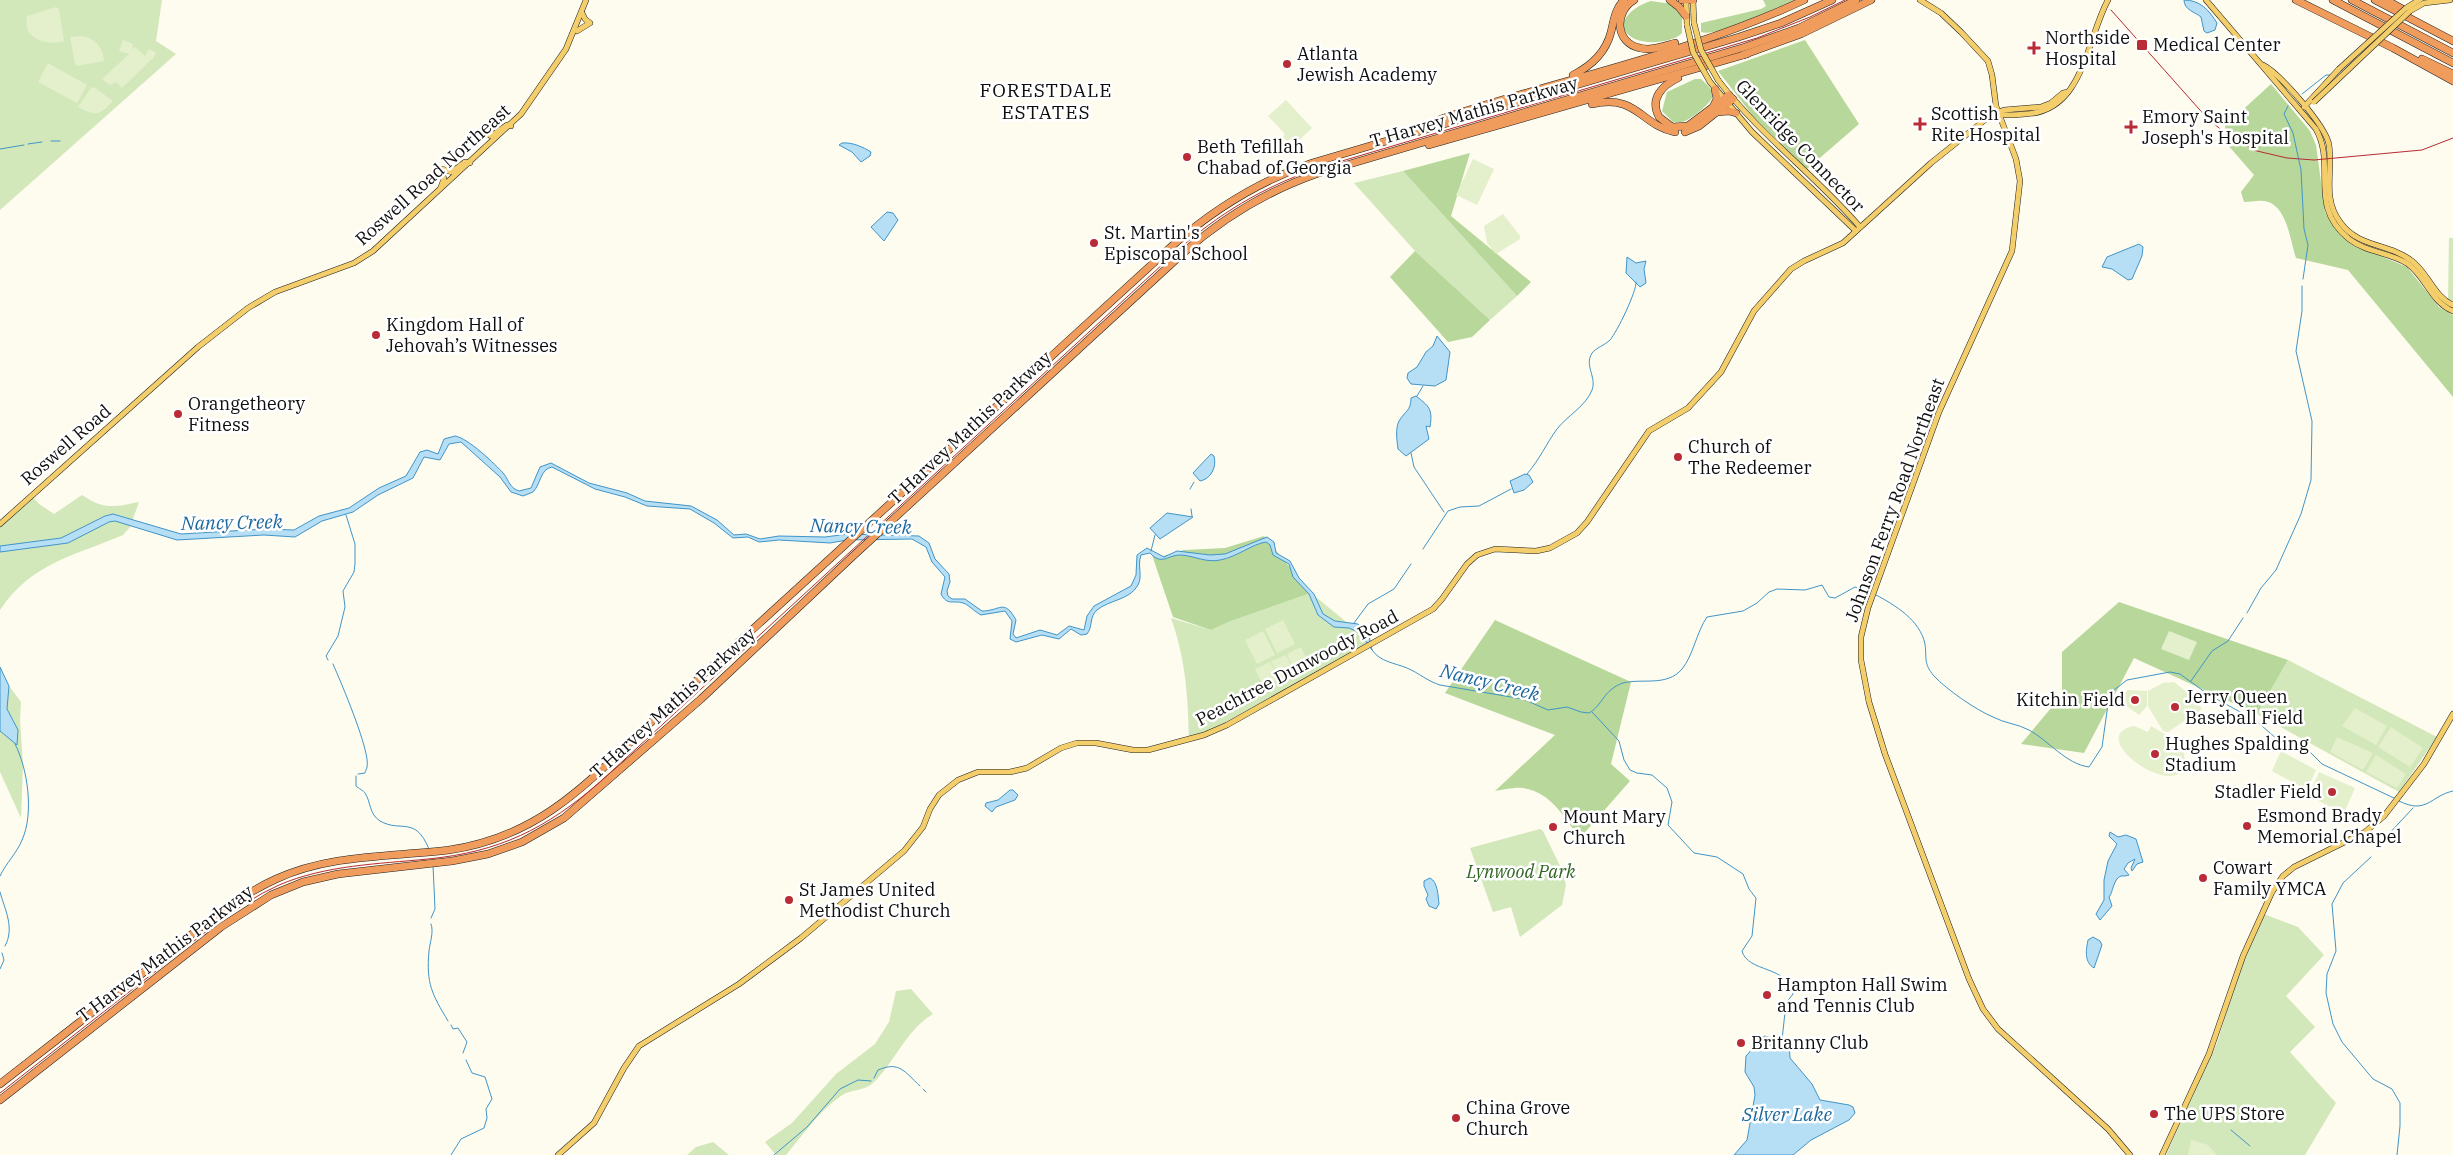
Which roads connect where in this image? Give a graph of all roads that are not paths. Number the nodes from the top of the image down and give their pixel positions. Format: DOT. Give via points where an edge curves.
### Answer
graph roads {
  1 [pos="586,0"];
  2 [pos="1624,0"];
  3 [pos="1634,0"];
  4 [pos="1670,0"];
  5 [pos="1682,0"];
  6 [pos="1686,0"];
  7 [pos="1693,0"];
  8 [pos="1804,0"];
  9 [pos="1820,0"];
  10 [pos="1832,0"];
  11 [pos="1856,0"];
  12 [pos="1871,0"];
  13 [pos="1920,0"];
  14 [pos="2108,0"];
  15 [pos="2206,0"];
  16 [pos="2296,0"];
  17 [pos="2306,0"];
  18 [pos="2333,0"];
  19 [pos="2352,0"];
  20 [pos="2375,0"];
  21 [pos="2386,0"];
  22 [pos="2418,0"];
  23 [pos="2450,0"];
  24 [pos="2441,1"];
  25 [pos="582,12"];
  26 [pos="1686,16"];
  27 [pos="1724,32"];
  28 [pos="574,34"];
  29 [pos="2449,36"];
  30 [pos="1741,37"];
  31 [pos="2453,42"];
  32 [pos="2453,53"];
  33 [pos="1747,54"];
  34 [pos="2453,63"];
  35 [pos="2262,65"];
  36 [pos="2453,76"];
  37 [pos="2453,81"];
  38 [pos="1553,84"];
  39 [pos="1716,89"];
  40 [pos="2297,98"];
  41 [pos="1728,99"];
  42 [pos="2312,100"];
  43 [pos="2306,107"];
  44 [pos="1712,112"];
  45 [pos="2301,112"];
  46 [pos="1736,113"];
  47 [pos="1998,114"];
  48 [pos="1538,116"];
  49 [pos="511,126"];
  50 [pos="1406,134"];
  51 [pos="485,149"];
  52 [pos="470,163"];
  53 [pos="1344,166"];
  54 [pos="440,191"];
  55 [pos="1858,229"];
  56 [pos="2453,305"];
  57 [pos="2453,310"];
  58 [pos="152,388"];
  59 [pos="0,524"];
  60 [pos="2453,714"];
  61 [pos="0,1084"];
  62 [pos="0,1100"];
  63 [pos="558,1155"];
  64 [pos="2130,1155"];
  65 [pos="2162,1155"];
  1 -- 25 [label="main road, Roswell Road Northeast"];
  2 -- 38 [label="highway" via="1599,56 1584,69"];
  3 -- 27 [label="highway" via="1623,10 1620,27 1626,40 1637,48 1649,49"];
  4 -- 26 [label="highway"];
  5 -- 6 [label="highway"];
  6 -- 7 [label="highway"];
  6 -- 26 [label="main road, Glenridge Connector"];
  7 -- 41 [label="main road, Glenridge Connector, bridge" via="1694,23 1704,58"];
  8 -- 27 [label="highway"];
  9 -- 30 [label="highway" via="1752,29"];
  10 -- 30 [label="highway, T Harvey Mathis Parkway"];
  11 -- 53 [label="highway, T Harvey Mathis Parkway" via="1798,28 1745,48"];
  12 -- 33 [label="highway" via="1801,34"];
  13 -- 47 [label="main road, Johnson Ferry Road Northeast" via="1940,13 1985,57 1992,75"];
  14 -- 47 [label="main road, Peachtree Dunwoody Road" via="2100,14 2088,55 2061,102 2044,111"];
  15 -- 35 [label="main road"];
  16 -- 37 [label="highway"];
  17 -- 36 [label="highway, bridge"];
  18 -- 34 [label="highway"];
  19 -- 32 [label="highway"];
  20 -- 29 [label="highway"];
  21 -- 29 [label="highway"];
  22 -- 42 [label="main road, bridge" via="2345,63"];
  23 -- 24 [label="main road"];
  24 -- 42 [label="main road, bridge" via="2424,3 2410,11"];
  25 -- 28 [label="main road, Roswell Road Northeast"];
  25 -- 28 [label="main road" via="590,23"];
  26 -- 39 [label="main road, Glenridge Connector, bridge" via="1693,52"];
  27 -- 38 [label="highway"];
  28 -- 49 [label="main road, Roswell Road Northeast" via="549,76"];
  29 -- 31 [label="highway"];
  30 -- 50 [label="highway, T Harvey Mathis Parkway"];
  33 -- 44 [label="highway" via="1673,81 1661,90 1656,101 1659,117 1668,126 1676,128 1688,126"];
  33 -- 48 [label="highway"];
  35 -- 40 [label="main road"];
  35 -- 45 [label="main road"];
  38 -- 50 [label="highway"];
  39 -- 41 [label="main road, Glenridge Connector"];
  39 -- 44 [label="highway" via="1717,99"];
  40 -- 42 [label="main road"];
  40 -- 43 [label="main road"];
  41 -- 44 [label="highway"];
  41 -- 46 [label="main road, Glenridge Connector"];
  41 -- 55 [label="main road, Glenridge Connector" via="1834,198"];
  42 -- 43 [label="main road"];
  43 -- 45 [label="main road"];
  43 -- 56 [label="main road" via="2322,126 2328,141 2329,197 2342,226 2358,239 2412,261 2441,296"];
  44 -- 46 [label="highway"];
  44 -- 48 [label="highway" via="1694,128 1681,133 1666,130 1633,107 1614,102"];
  45 -- 57 [label="main road" via="2316,129 2322,143 2324,196 2337,227 2360,246 2407,264 2440,302"];
  46 -- 55 [label="main road, Glenridge Connector" via="1771,152"];
  47 -- 55 [label="main road, Peachtree Dunwoody Road" via="1979,123"];
  47 -- 64 [label="main road, Johnson Ferry Road Northeast" via="2020,175 2012,251 1939,412 1875,588 1861,637 1862,673 1885,754 1979,1001 2004,1035 2095,1117"];
  48 -- 53 [label="highway"];
  49 -- 51 [label="main road, Roswell Road Northeast"];
  49 -- 51 [label="main road" via="506,125 491,136 483,131 488,138"];
  50 -- 61 [label="highway, T Harvey Mathis Parkway" via="1284,173 1244,193 1206,218 566,801 538,821 517,831 460,848 335,862 277,878 208,921"];
  51 -- 52 [label="main road, Roswell Road Northeast"];
  52 -- 54 [label="main road, Roswell Road Northeast"];
  52 -- 54 [label="main road" via="466,162 452,172 442,171"];
  53 -- 62 [label="highway, T Harvey Mathis Parkway" via="1276,190 1214,227 894,518 701,699 574,811 522,842 465,859 314,878 250,906"];
  54 -- 58 [label="main road, Roswell Road Northeast" via="367,256 257,302 198,347"];
  55 -- 63 [label="main road, Peachtree Dunwoody Road" via="1843,243 1804,260 1780,280 1747,321 1721,372 1688,408 1649,431 1577,533 1550,548 1536,551 1501,549 1477,555 1433,609 1204,735 1140,750 1077,743 1061,748 1027,768 1010,772 978,772 958,780 940,795 909,846 802,937 740,984 639,1046 594,1123"];
  58 -- 59 [label="main road, Roswell Road"];
  60 -- 65 [label="main road" via="2424,764 2391,808 2365,832 2294,867 2272,892 2240,961 2209,1054"];
}
